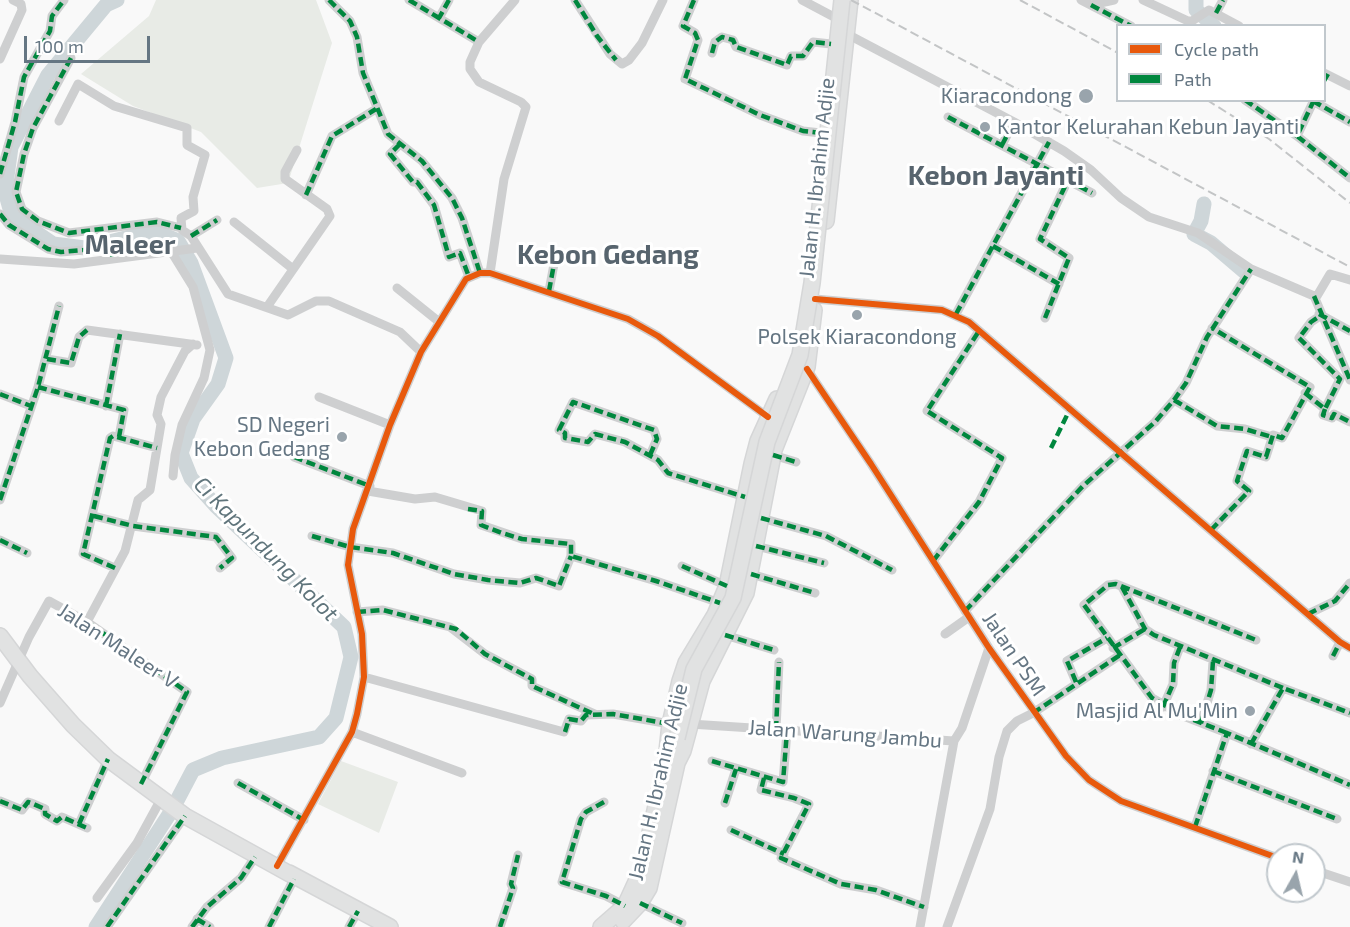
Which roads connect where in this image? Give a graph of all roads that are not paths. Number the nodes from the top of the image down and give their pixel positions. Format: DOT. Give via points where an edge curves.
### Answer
graph roads {
  1 [pos="13,0"];
  2 [pos="64,0"];
  3 [pos="329,0"];
  4 [pos="409,0"];
  5 [pos="448,0"];
  6 [pos="515,0"];
  7 [pos="575,0"];
  8 [pos="694,0"];
  9 [pos="802,0"];
  10 [pos="835,0"];
  11 [pos="842,0"];
  12 [pos="850,0"];
  13 [pos="1081,0"];
  14 [pos="1114,0"];
  15 [pos="1143,0"];
  16 [pos="1223,0"];
  17 [pos="660,1"];
  18 [pos="1091,5"];
  19 [pos="1216,13"];
  20 [pos="834,17"];
  21 [pos="439,18"];
  22 [pos="1127,24"];
  23 [pos="1235,24"];
  24 [pos="847,34"];
  25 [pos="478,42"];
  26 [pos="831,44"];
  27 [pos="712,53"];
  28 [pos="71,58"];
  29 [pos="0,59"];
  30 [pos="1326,76"];
  31 [pos="1350,86"];
  32 [pos="1248,102"];
  33 [pos="1314,102"];
  34 [pos="1316,102"];
  35 [pos="376,109"];
  36 [pos="948,117"];
  37 [pos="59,121"];
  38 [pos="1014,122"];
  39 [pos="1350,122"];
  40 [pos="821,133"];
  41 [pos="1297,136"];
  42 [pos="1049,142"];
  43 [pos="400,144"];
  44 [pos="1002,145"];
  45 [pos="297,150"];
  46 [pos="1036,164"];
  47 [pos="0,174"];
  48 [pos="1350,178"];
  49 [pos="1068,180"];
  50 [pos="1092,193"];
  51 [pos="306,195"];
  52 [pos="0,214"];
  53 [pos="217,220"];
  54 [pos="234,222"];
  55 [pos="181,228"];
  56 [pos="190,236"];
  57 [pos="993,246"];
  58 [pos="196,248"];
  59 [pos="177,252"];
  60 [pos="0,259"];
  61 [pos="113,259"];
  62 [pos="554,264"];
  63 [pos="293,269"];
  64 [pos="1251,269"];
  65 [pos="480,273"];
  66 [pos="490,273"];
  67 [pos="469,277"];
  68 [pos="1350,280"];
  69 [pos="1059,284"];
  70 [pos="397,288"];
  71 [pos="549,291"];
  72 [pos="1314,296"];
  73 [pos="59,306"];
  74 [pos="811,306"];
  75 [pos="267,307"];
  76 [pos="956,314"];
  77 [pos="1322,316"];
  78 [pos="1045,318"];
  79 [pos="438,321"];
  80 [pos="1212,328"];
  81 [pos="979,331"];
  82 [pos="1350,331"];
  83 [pos="120,334"];
  84 [pos="193,344"];
  85 [pos="208,346"];
  86 [pos="421,352"];
  87 [pos="47,358"];
  88 [pos="800,369"];
  89 [pos="1350,380"];
  90 [pos="38,387"];
  91 [pos="1305,393"];
  92 [pos="0,394"];
  93 [pos="319,397"];
  94 [pos="1174,400"];
  95 [pos="31,406"];
  96 [pos="106,406"];
  97 [pos="1325,409"];
  98 [pos="768,417"];
  99 [pos="1350,422"];
  100 [pos="390,425"];
  101 [pos="118,437"];
  102 [pos="1272,437"];
  103 [pos="157,448"];
  104 [pos="1120,452"];
  105 [pos="650,455"];
  106 [pos="773,455"];
  107 [pos="294,457"];
  108 [pos="796,462"];
  109 [pos="173,476"];
  110 [pos="369,488"];
  111 [pos="745,497"];
  112 [pos="0,500"];
  113 [pos="94,516"];
  114 [pos="761,518"];
  115 [pos="133,526"];
  116 [pos="1211,530"];
  117 [pos="312,536"];
  118 [pos="0,540"];
  119 [pos="756,546"];
  120 [pos="350,547"];
  121 [pos="27,553"];
  122 [pos="571,556"];
  123 [pos="933,561"];
  124 [pos="824,563"];
  125 [pos="682,566"];
  126 [pos="115,568"];
  127 [pos="220,568"];
  128 [pos="892,570"];
  129 [pos="751,574"];
  130 [pos="1350,583"];
  131 [pos="727,586"];
  132 [pos="1122,587"];
  133 [pos="814,593"];
  134 [pos="720,603"];
  135 [pos="356,614"];
  136 [pos="967,614"];
  137 [pos="1308,614"];
  138 [pos="87,622"];
  139 [pos="1145,628"];
  140 [pos="945,634"];
  141 [pos="725,635"];
  142 [pos="0,636"];
  143 [pos="1107,638"];
  144 [pos="1256,640"];
  145 [pos="1340,642"];
  146 [pos="1180,647"];
  147 [pos="989,648"];
  148 [pos="1350,648"];
  149 [pos="774,650"];
  150 [pos="1117,652"];
  151 [pos="1333,656"];
  152 [pos="1214,661"];
  153 [pos="19,662"];
  154 [pos="779,662"];
  155 [pos="364,677"];
  156 [pos="1076,682"];
  157 [pos="1283,688"];
  158 [pos="0,703"];
  159 [pos="1163,706"];
  160 [pos="1034,713"];
  161 [pos="1350,713"];
  162 [pos="598,715"];
  163 [pos="1201,723"];
  164 [pos="670,724"];
  165 [pos="690,724"];
  166 [pos="777,730"];
  167 [pos="788,730"];
  168 [pos="351,732"];
  169 [pos="1227,733"];
  170 [pos="954,741"];
  171 [pos="1251,744"];
  172 [pos="108,759"];
  173 [pos="672,761"];
  174 [pos="712,761"];
  175 [pos="736,769"];
  176 [pos="1213,771"];
  177 [pos="1350,772"];
  178 [pos="462,773"];
  179 [pos="764,778"];
  180 [pos="238,783"];
  181 [pos="141,784"];
  182 [pos="1348,784"];
  183 [pos="0,801"];
  184 [pos="164,802"];
  185 [pos="604,802"];
  186 [pos="724,803"];
  187 [pos="183,815"];
  188 [pos="1337,819"];
  189 [pos="304,820"];
  190 [pos="1195,828"];
  191 [pos="731,830"];
  192 [pos="784,854"];
  193 [pos="1266,854"];
  194 [pos="253,855"];
  195 [pos="518,855"];
  196 [pos="277,866"];
  197 [pos="1326,874"];
  198 [pos="295,879"];
  199 [pos="1350,882"];
  200 [pos="97,898"];
  201 [pos="633,904"];
  202 [pos="924,907"];
  203 [pos="358,911"];
  204 [pos="194,923"];
  205 [pos="682,923"];
  206 [pos="107,927"];
  207 [pos="210,927"];
  208 [pos="269,927"];
  209 [pos="349,927"];
  210 [pos="388,927"];
  211 [pos="500,927"];
  212 [pos="601,927"];
  213 [pos="616,927"];
  214 [pos="920,927"];
  215 [pos="947,927"];
  1 -- 29 [label="street" via="21,4 22,10"];
  2 -- 47 [label="street" via="52,16 50,31 24,77"];
  3 -- 35 [label="street" via="350,21 357,37 360,61"];
  4 -- 21 [label="street"];
  5 -- 21 [label="street"];
  6 -- 25 [label="street"];
  7 -- 17 [label="street" via="597,36 623,64 642,43"];
  8 -- 40 [label="street" via="683,26 698,40 685,79 797,129"];
  9 -- 20 [label="street"];
  10 -- 20 [label="main road, Jalan H. Ibrahim Adjie"];
  11 -- 173 [label="main road, bridge" via="812,283 800,355 767,442 733,598 694,669"];
  12 -- 24 [label="main road, Jalan H. Ibrahim Adjie"];
  13 -- 18 [label="street"];
  14 -- 18 [label="street"];
  15 -- 19 [label="street" via="1188,21 1207,9"];
  16 -- 19 [label="street"];
  18 -- 22 [label="street"];
  19 -- 23 [label="street"];
  20 -- 26 [label="main road, Jalan H. Ibrahim Adjie"];
  21 -- 25 [label="street"];
  24 -- 38 [label="street"];
  24 -- 74 [label="main road, Jalan H. Ibrahim Adjie"];
  25 -- 66 [label="street" via="470,69 479,82 526,107 504,179"];
  26 -- 27 [label="street" via="813,42 803,56 792,56 787,64 736,47 733,40 722,37 715,42"];
  26 -- 40 [label="main road, Jalan H. Ibrahim Adjie"];
  28 -- 55 [label="street" via="24,154 16,192 22,209 38,221 69,233 151,222"];
  30 -- 31 [label="street"];
  32 -- 41 [label="street"];
  33 -- 41 [label="street"];
  34 -- 39 [label="street"];
  35 -- 43 [label="street" via="388,134"];
  35 -- 51 [label="street" via="332,136"];
  36 -- 44 [label="street"];
  37 -- 55 [label="street" via="78,84 114,106 187,128 188,145 205,155 193,197 194,211 182,216"];
  38 -- 42 [label="street"];
  38 -- 44 [label="street"];
  40 -- 74 [label="main road, Jalan H. Ibrahim Adjie"];
  41 -- 48 [label="street"];
  42 -- 46 [label="street"];
  42 -- 64 [label="street" via="1149,217 1198,233"];
  43 -- 65 [label="street" via="422,161 452,198"];
  43 -- 67 [label="street" via="390,154 429,197 448,257 460,253"];
  44 -- 46 [label="street"];
  45 -- 51 [label="street" via="284,177"];
  46 -- 49 [label="street"];
  46 -- 57 [label="street"];
  49 -- 50 [label="street"];
  49 -- 69 [label="street" via="1040,239 1068,256"];
  51 -- 63 [label="street" via="330,215"];
  52 -- 61 [label="street" via="9,225 48,249 61,252 106,248"];
  53 -- 56 [label="street"];
  54 -- 63 [label="street"];
  55 -- 56 [label="street"];
  56 -- 58 [label="street"];
  57 -- 69 [label="street"];
  57 -- 76 [label="street"];
  58 -- 59 [label="street"];
  58 -- 75 [label="street" via="227,293"];
  59 -- 61 [label="street"];
  59 -- 85 [label="street" via="193,287"];
  60 -- 61 [label="street" via="63,264"];
  62 -- 71 [label="street"];
  63 -- 75 [label="street"];
  64 -- 72 [label="street"];
  64 -- 80 [label="street"];
  65 -- 66 [label="street"];
  65 -- 67 [label="street"];
  66 -- 71 [label="street"];
  67 -- 79 [label="street"];
  68 -- 72 [label="street" via="1330,274"];
  69 -- 78 [label="street"];
  70 -- 79 [label="street"];
  71 -- 98 [label="street" via="628,319 658,336"];
  72 -- 77 [label="street"];
  73 -- 87 [label="street"];
  74 -- 76 [label="street" via="931,309"];
  74 -- 88 [label="main road, Jalan H. Ibrahim Adjie"];
  75 -- 86 [label="street" via="288,315 316,301 329,301 400,332"];
  76 -- 81 [label="street"];
  77 -- 82 [label="street"];
  77 -- 89 [label="street"];
  77 -- 97 [label="street" via="1311,322 1299,338 1340,379"];
  79 -- 86 [label="street"];
  80 -- 91 [label="street" via="1310,387"];
  80 -- 94 [label="street"];
  81 -- 104 [label="street"];
  81 -- 123 [label="street" via="927,411 1002,458 979,502"];
  83 -- 84 [label="street"];
  83 -- 87 [label="street" via="87,330 79,337 71,363"];
  83 -- 96 [label="street"];
  84 -- 85 [label="street"];
  84 -- 103 [label="street" via="185,351 161,398"];
  85 -- 109 [label="street" via="209,363 182,425"];
  86 -- 100 [label="street"];
  87 -- 90 [label="street"];
  88 -- 98 [label="main road, Jalan H. Ibrahim Adjie"];
  88 -- 106 [label="main road, Jalan H. Ibrahim Adjie"];
  88 -- 123 [label="street, Jalan PSM"];
  90 -- 95 [label="street"];
  90 -- 96 [label="street"];
  91 -- 97 [label="street"];
  91 -- 102 [label="street" via="1282,438"];
  92 -- 95 [label="street"];
  93 -- 100 [label="street"];
  94 -- 102 [label="street" via="1217,426"];
  94 -- 104 [label="street"];
  95 -- 112 [label="street"];
  96 -- 101 [label="street" via="124,411"];
  97 -- 99 [label="street" via="1323,416 1332,418 1334,414"];
  98 -- 111 [label="main road, Jalan H. Ibrahim Adjie"];
  100 -- 110 [label="street"];
  101 -- 103 [label="street"];
  101 -- 113 [label="street" via="110,438"];
  102 -- 116 [label="street" via="1266,457 1247,451 1237,481 1249,490"];
  103 -- 115 [label="street" via="150,490 138,500"];
  104 -- 116 [label="street"];
  104 -- 136 [label="street" via="1083,486"];
  105 -- 105 [label="street" via="657,438 654,430 573,402 559,430 566,433 565,438 588,442 595,434 616,439"];
  105 -- 111 [label="street" via="668,473"];
  106 -- 108 [label="street"];
  106 -- 114 [label="main road, Jalan H. Ibrahim Adjie"];
  107 -- 110 [label="street"];
  110 -- 120 [label="street"];
  110 -- 122 [label="street" via="415,499 435,497 482,511 481,525 520,538 571,544"];
  111 -- 131 [label="main road, Jalan H. Ibrahim Adjie"];
  113 -- 115 [label="street"];
  113 -- 126 [label="street" via="84,556"];
  114 -- 119 [label="main road, Jalan H. Ibrahim Adjie"];
  114 -- 128 [label="street" via="826,536"];
  115 -- 126 [label="street"];
  115 -- 127 [label="street" via="216,537 232,558"];
  116 -- 137 [label="street"];
  117 -- 120 [label="street"];
  118 -- 121 [label="street"];
  119 -- 124 [label="street"];
  119 -- 129 [label="main road, Jalan H. Ibrahim Adjie"];
  120 -- 122 [label="street" via="393,553 464,576 526,581 536,578 560,585"];
  120 -- 135 [label="street" via="349,575"];
  122 -- 134 [label="street"];
  123 -- 136 [label="street, Jalan PSM"];
  125 -- 131 [label="street"];
  126 -- 138 [label="street"];
  129 -- 133 [label="street"];
  129 -- 141 [label="main road, Jalan H. Ibrahim Adjie" via="744,599"];
  130 -- 137 [label="street" via="1338,599"];
  131 -- 134 [label="main road, Jalan H. Ibrahim Adjie"];
  132 -- 139 [label="street"];
  132 -- 143 [label="street" via="1110,583 1084,605"];
  132 -- 144 [label="street"];
  134 -- 164 [label="main road, Jalan H. Ibrahim Adjie" via="687,663"];
  135 -- 155 [label="street" via="362,633"];
  135 -- 162 [label="street" via="383,610 456,629 485,654 532,679 532,686"];
  136 -- 140 [label="street"];
  136 -- 147 [label="street, Jalan PSM"];
  137 -- 145 [label="street"];
  138 -- 153 [label="street, Jalan Maleer V" via="48,601"];
  138 -- 181 [label="street, Jalan Maleer V" via="187,692"];
  139 -- 146 [label="street"];
  139 -- 150 [label="street"];
  141 -- 149 [label="street"];
  141 -- 165 [label="main road, Jalan H. Ibrahim Adjie" via="702,681"];
  142 -- 153 [label="main road"];
  143 -- 150 [label="street"];
  143 -- 156 [label="street" via="1067,661"];
  145 -- 148 [label="street"];
  145 -- 151 [label="street"];
  146 -- 152 [label="street"];
  146 -- 159 [label="street" via="1173,684"];
  147 -- 160 [label="street, Jalan PSM"];
  147 -- 170 [label="street"];
  150 -- 156 [label="street"];
  150 -- 159 [label="street" via="1152,698"];
  152 -- 157 [label="street"];
  152 -- 163 [label="street"];
  153 -- 158 [label="street"];
  153 -- 172 [label="main road"];
  154 -- 166 [label="street"];
  155 -- 162 [label="street" via="565,732 569,718 581,721 585,715"];
  155 -- 168 [label="street"];
  156 -- 160 [label="street"];
  157 -- 161 [label="street"];
  157 -- 171 [label="street"];
  159 -- 163 [label="street"];
  160 -- 190 [label="street, Jalan PSM" via="1089,780 1121,801"];
  160 -- 215 [label="street" via="1011,726 1001,744 990,809"];
  162 -- 164 [label="street"];
  163 -- 169 [label="street"];
  164 -- 173 [label="main road, Jalan H. Ibrahim Adjie"];
  165 -- 166 [label="street, Jalan Warung Jambu"];
  165 -- 173 [label="main road, Jalan H. Ibrahim Adjie"];
  166 -- 167 [label="street, Jalan Warung Jambu"];
  167 -- 170 [label="street, Jalan Warung Jambu"];
  167 -- 179 [label="street" via="783,783"];
  168 -- 178 [label="street"];
  168 -- 189 [label="street"];
  169 -- 171 [label="street"];
  169 -- 176 [label="street"];
  170 -- 202 [label="street, Jalan Warung Jambu"];
  171 -- 182 [label="street"];
  172 -- 181 [label="main road"];
  172 -- 183 [label="street" via="83,826 62,817 57,821 45,814 45,809 28,802 22,810"];
  173 -- 201 [label="main road, Jalan H. Ibrahim Adjie" via="655,867 649,888"];
  174 -- 175 [label="street"];
  175 -- 179 [label="street"];
  175 -- 186 [label="street"];
  176 -- 188 [label="street"];
  176 -- 190 [label="street"];
  177 -- 182 [label="street"];
  179 -- 192 [label="street" via="761,790 809,804"];
  180 -- 189 [label="street"];
  181 -- 184 [label="main road"];
  184 -- 187 [label="main road"];
  184 -- 200 [label="street"];
  185 -- 201 [label="street" via="581,819 562,882"];
  187 -- 194 [label="main road"];
  187 -- 206 [label="street"];
  189 -- 196 [label="street"];
  190 -- 193 [label="street, Jalan PSM"];
  191 -- 192 [label="street"];
  192 -- 202 [label="street" via="781,858 841,884 876,890"];
  194 -- 196 [label="main road"];
  194 -- 198 [label="main road"];
  194 -- 204 [label="street" via="241,878"];
  195 -- 211 [label="street" via="513,888"];
  196 -- 198 [label="main road"];
  197 -- 199 [label="street"];
  198 -- 203 [label="main road"];
  198 -- 208 [label="street"];
  201 -- 205 [label="street"];
  201 -- 212 [label="main road, Jalan H. Ibrahim Adjie"];
  201 -- 213 [label="main road, Jalan H. Ibrahim Adjie"];
  202 -- 214 [label="street, Jalan Warung Jambu"];
  203 -- 209 [label="street"];
  203 -- 210 [label="main road"];
  204 -- 207 [label="street"];
}
